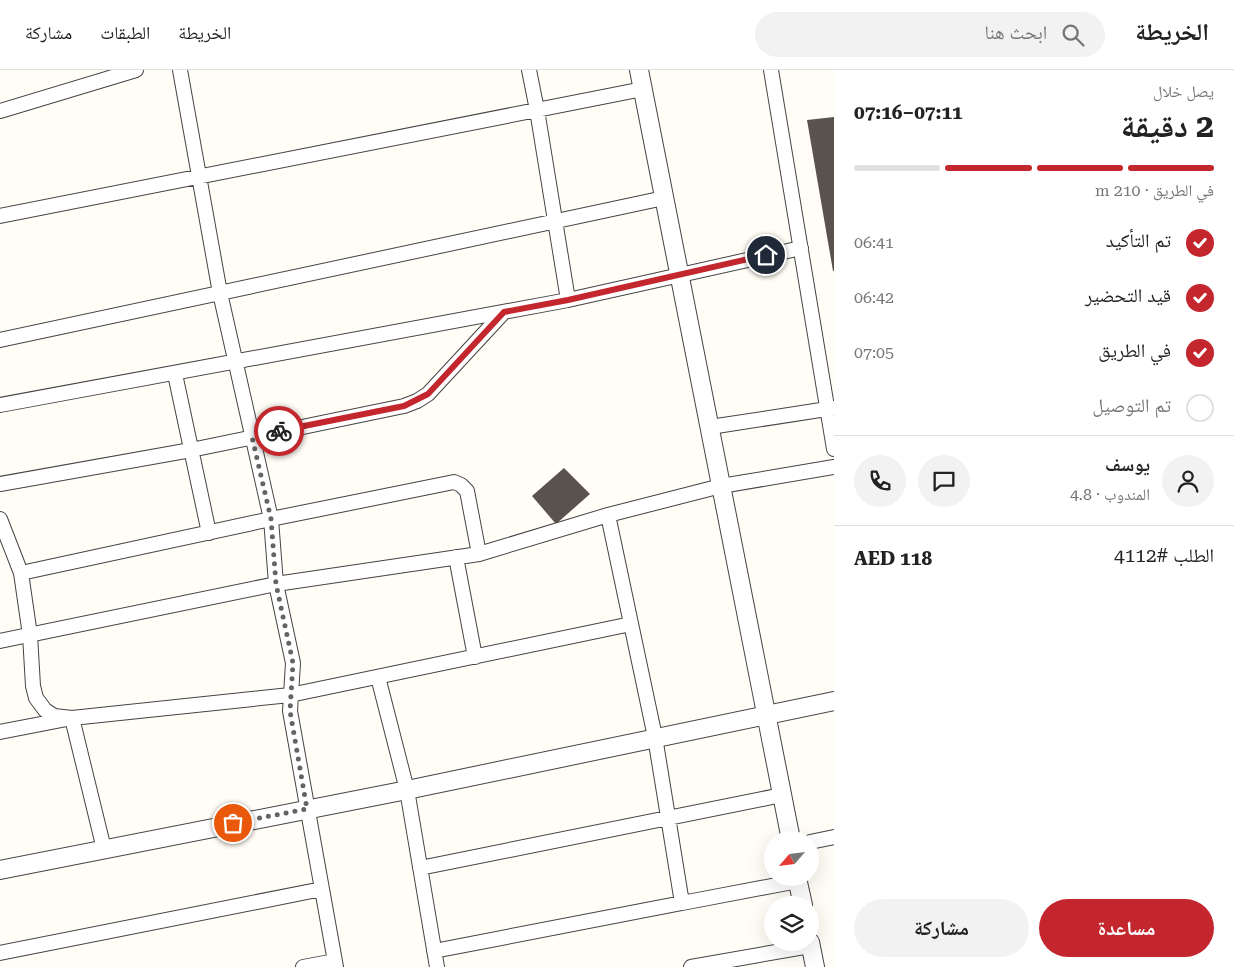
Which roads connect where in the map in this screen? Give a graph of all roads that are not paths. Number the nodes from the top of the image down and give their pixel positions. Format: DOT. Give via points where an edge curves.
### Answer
graph roads {
  1 [pos="136,70"];
  2 [pos="180,70"];
  3 [pos="528,70"];
  4 [pos="639,70"];
  5 [pos="771,70"];
  6 [pos="643,89"];
  7 [pos="537,110"];
  8 [pos="0,111"];
  9 [pos="199,177"];
  10 [pos="664,198"];
  11 [pos="0,216"];
  12 [pos="555,221"];
  13 [pos="801,248"];
  14 [pos="680,274"];
  15 [pos="220,293"];
  16 [pos="568,300"];
  17 [pos="504,312"];
  18 [pos="0,340"];
  19 [pos="236,362"];
  20 [pos="175,374"];
  21 [pos="0,405"];
  22 [pos="831,409"];
  23 [pos="710,427"];
  24 [pos="252,437"];
  25 [pos="834,449"];
  26 [pos="191,450"];
  27 [pos="834,467"];
  28 [pos="0,484"];
  29 [pos="722,486"];
  30 [pos="608,515"];
  31 [pos="0,519"];
  32 [pos="271,519"];
  33 [pos="209,533"];
  34 [pos="479,554"];
  35 [pos="456,557"];
  36 [pos="21,574"];
  37 [pos="276,584"];
  38 [pos="631,624"];
  39 [pos="30,635"];
  40 [pos="0,641"];
  41 [pos="475,657"];
  42 [pos="378,677"];
  43 [pos="290,695"];
  44 [pos="834,701"];
  45 [pos="767,715"];
  46 [pos="72,718"];
  47 [pos="0,732"];
  48 [pos="655,737"];
  49 [pos="407,790"];
  50 [pos="782,795"];
  51 [pos="307,809"];
  52 [pos="668,817"];
  53 [pos="788,831"];
  54 [pos="834,837"];
  55 [pos="819,840"];
  56 [pos="104,849"];
  57 [pos="420,868"];
  58 [pos="0,870"];
  59 [pos="764,886"];
  60 [pos="322,889"];
  61 [pos="682,903"];
  62 [pos="434,951"];
  63 [pos="774,951"];
  64 [pos="812,951"];
  65 [pos="0,953"];
  66 [pos="335,964"];
  67 [pos="303,967"];
  68 [pos="436,967"];
  69 [pos="691,967"];
  70 [pos="815,967"];
  1 -- 8 [label="street"];
  2 -- 9 [label="street"];
  3 -- 7 [label="street"];
  4 -- 6 [label="street"];
  5 -- 13 [label="street"];
  6 -- 7 [label="street"];
  6 -- 10 [label="street"];
  7 -- 9 [label="street"];
  7 -- 12 [label="street"];
  9 -- 11 [label="street"];
  9 -- 15 [label="street"];
  10 -- 12 [label="street"];
  10 -- 14 [label="street"];
  12 -- 15 [label="street"];
  12 -- 16 [label="street"];
  13 -- 14 [label="street"];
  13 -- 22 [label="street"];
  14 -- 16 [label="street"];
  14 -- 23 [label="street"];
  15 -- 18 [label="street"];
  15 -- 19 [label="street"];
  16 -- 17 [label="street"];
  17 -- 19 [label="street"];
  17 -- 24 [label="street" via="428,394 418,400 404,406"];
  19 -- 20 [label="street"];
  19 -- 24 [label="street"];
  20 -- 21 [label="street"];
  20 -- 26 [label="street"];
  22 -- 23 [label="street"];
  22 -- 25 [label="street"];
  23 -- 29 [label="street"];
  24 -- 26 [label="street"];
  24 -- 32 [label="street"];
  26 -- 28 [label="street"];
  26 -- 33 [label="street"];
  27 -- 29 [label="street"];
  29 -- 30 [label="street"];
  29 -- 45 [label="street"];
  30 -- 34 [label="street"];
  30 -- 38 [label="street"];
  31 -- 36 [label="street"];
  32 -- 33 [label="street"];
  32 -- 34 [label="street" via="454,482 467,491"];
  32 -- 37 [label="street"];
  33 -- 36 [label="street"];
  34 -- 35 [label="street"];
  35 -- 37 [label="street"];
  35 -- 41 [label="street"];
  36 -- 39 [label="street"];
  37 -- 39 [label="street"];
  37 -- 43 [label="street" via="293,663"];
  38 -- 41 [label="street"];
  38 -- 48 [label="street"];
  39 -- 40 [label="street"];
  39 -- 46 [label="street" via="36,698 54,716"];
  41 -- 42 [label="street"];
  42 -- 43 [label="street"];
  42 -- 49 [label="street"];
  43 -- 46 [label="street"];
  43 -- 51 [label="street"];
  44 -- 45 [label="street"];
  45 -- 48 [label="street"];
  45 -- 50 [label="street"];
  46 -- 47 [label="street"];
  46 -- 56 [label="street"];
  48 -- 49 [label="street"];
  48 -- 52 [label="street"];
  49 -- 51 [label="street"];
  49 -- 57 [label="street"];
  50 -- 52 [label="street"];
  50 -- 53 [label="street"];
  51 -- 56 [label="street"];
  51 -- 60 [label="street"];
  52 -- 57 [label="street"];
  52 -- 61 [label="street"];
  54 -- 55 [label="street"];
  56 -- 58 [label="street"];
  57 -- 62 [label="street"];
  59 -- 61 [label="street"];
  60 -- 65 [label="street"];
  60 -- 66 [label="street"];
  61 -- 62 [label="street"];
  62 -- 68 [label="street"];
  63 -- 69 [label="street"];
  64 -- 70 [label="street"];
  66 -- 67 [label="street"];
}
